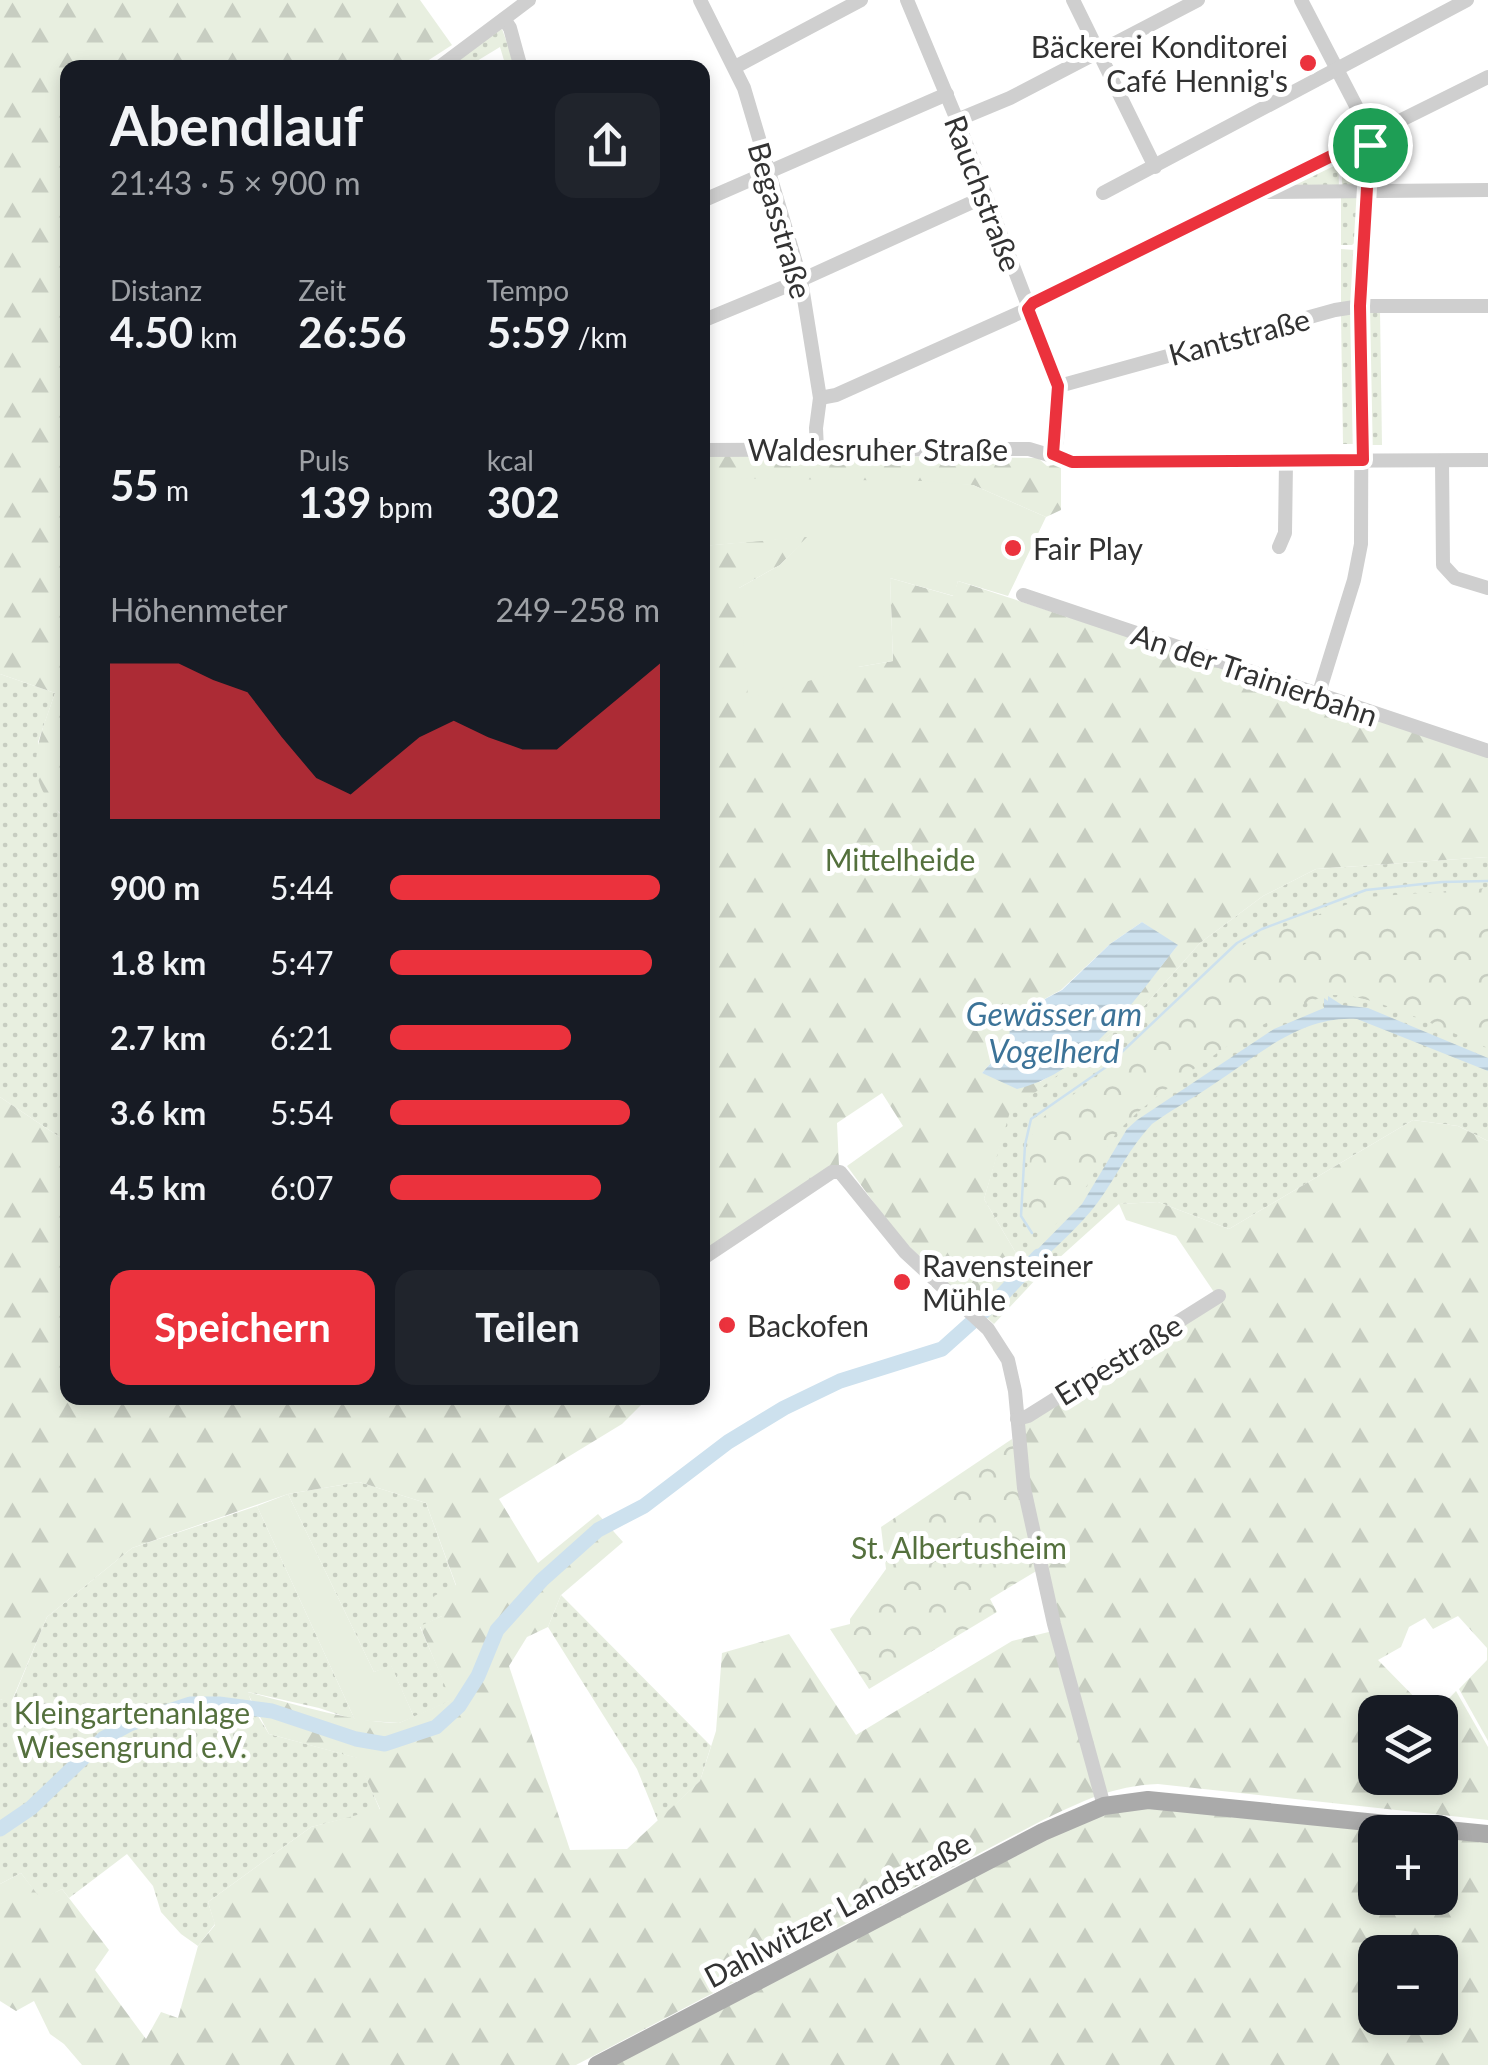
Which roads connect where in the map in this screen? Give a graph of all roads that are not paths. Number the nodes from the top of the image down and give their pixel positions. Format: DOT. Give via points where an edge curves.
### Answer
graph roads {
  1 [pos="529,0"];
  2 [pos="700,0"];
  3 [pos="862,0"];
  4 [pos="907,0"];
  5 [pos="1073,0"];
  6 [pos="1198,0"];
  7 [pos="1301,0"];
  8 [pos="1467,0"];
  9 [pos="504,19"];
  10 [pos="1098,54"];
  11 [pos="449,60"];
  12 [pos="519,60"];
  13 [pos="735,67"];
  14 [pos="1337,69"];
  15 [pos="1488,77"];
  16 [pos="947,94"];
  17 [pos="957,120"];
  18 [pos="1370,137"];
  19 [pos="1155,167"];
  20 [pos="768,174"];
  21 [pos="1366,190"];
  22 [pos="1488,190"];
  23 [pos="1262,192"];
  24 [pos="1103,193"];
  25 [pos="986,196"];
  26 [pos="710,198"];
  27 [pos="801,280"];
  28 [pos="1360,306"];
  29 [pos="1488,306"];
  30 [pos="1028,309"];
  31 [pos="710,317"];
  32 [pos="1058,386"];
  33 [pos="820,398"];
  34 [pos="710,450"];
  35 [pos="817,450"];
  36 [pos="1053,454"];
  37 [pos="1363,460"];
  38 [pos="1488,460"];
  39 [pos="1442,461"];
  40 [pos="1286,462"];
  41 [pos="1279,547"];
  42 [pos="1488,588"];
  43 [pos="1023,595"];
  44 [pos="1318,696"];
  45 [pos="1488,751"];
  46 [pos="710,1254"];
  47 [pos="1219,1296"];
  48 [pos="1017,1420"];
  49 [pos="1104,1806"];
  50 [pos="1488,1834"];
  51 [pos="597,2065"];
  1 -- 9 [label="street"];
  2 -- 13 [label="street, Begasstraße"];
  3 -- 13 [label="street"];
  4 -- 16 [label="street, Rauchstraße"];
  5 -- 10 [label="street"];
  6 -- 10 [label="street"];
  7 -- 14 [label="street"];
  8 -- 14 [label="street"];
  9 -- 11 [label="street"];
  9 -- 12 [label="street"];
  10 -- 17 [label="street"];
  10 -- 19 [label="street"];
  13 -- 20 [label="street, Begasstraße"];
  14 -- 18 [label="street"];
  14 -- 19 [label="street"];
  15 -- 18 [label="street"];
  16 -- 17 [label="street, Rauchstraße"];
  16 -- 20 [label="street"];
  17 -- 25 [label="street, Rauchstraße"];
  18 -- 21 [label="street"];
  18 -- 23 [label="street"];
  19 -- 24 [label="street"];
  20 -- 26 [label="street"];
  20 -- 27 [label="street, Begasstraße"];
  21 -- 22 [label="street"];
  21 -- 23 [label="street"];
  21 -- 28 [label="street"];
  23 -- 30 [label="street"];
  25 -- 27 [label="street"];
  25 -- 30 [label="street, Rauchstraße"];
  27 -- 31 [label="street"];
  27 -- 33 [label="street, Begasstraße"];
  28 -- 29 [label="street, Kantstraße"];
  28 -- 32 [label="street, Kantstraße"];
  28 -- 37 [label="street"];
  30 -- 32 [label="street, Rauchstraße"];
  30 -- 33 [label="street"];
  32 -- 36 [label="street, Rauchstraße"];
  33 -- 35 [label="street, Begasstraße"];
  34 -- 35 [label="street, Waldesruher Straße"];
  35 -- 36 [label="street, Waldesruher Straße"];
  36 -- 40 [label="street, Waldesruher Straße" via="1072,462"];
  37 -- 39 [label="street, Waldesruher Straße"];
  37 -- 40 [label="street, Waldesruher Straße"];
  37 -- 44 [label="street" via="1359,561"];
  38 -- 39 [label="street, Waldesruher Straße"];
  39 -- 42 [label="street" via="1445,571"];
  40 -- 41 [label="street"];
  43 -- 44 [label="street, An der Trainierbahn"];
  44 -- 45 [label="street, An der Trainierbahn"];
  46 -- 48 [label="street" via="840,1172 905,1252 1000,1345 1012,1370"];
  47 -- 48 [label="street, Erpestraße"];
  48 -- 49 [label="street" via="1024,1488 1054,1624"];
  49 -- 50 [label="main road, Dahlwitzer Landstraße" via="1148,1800"];
  49 -- 51 [label="main road, Dahlwitzer Landstraße"];
}
